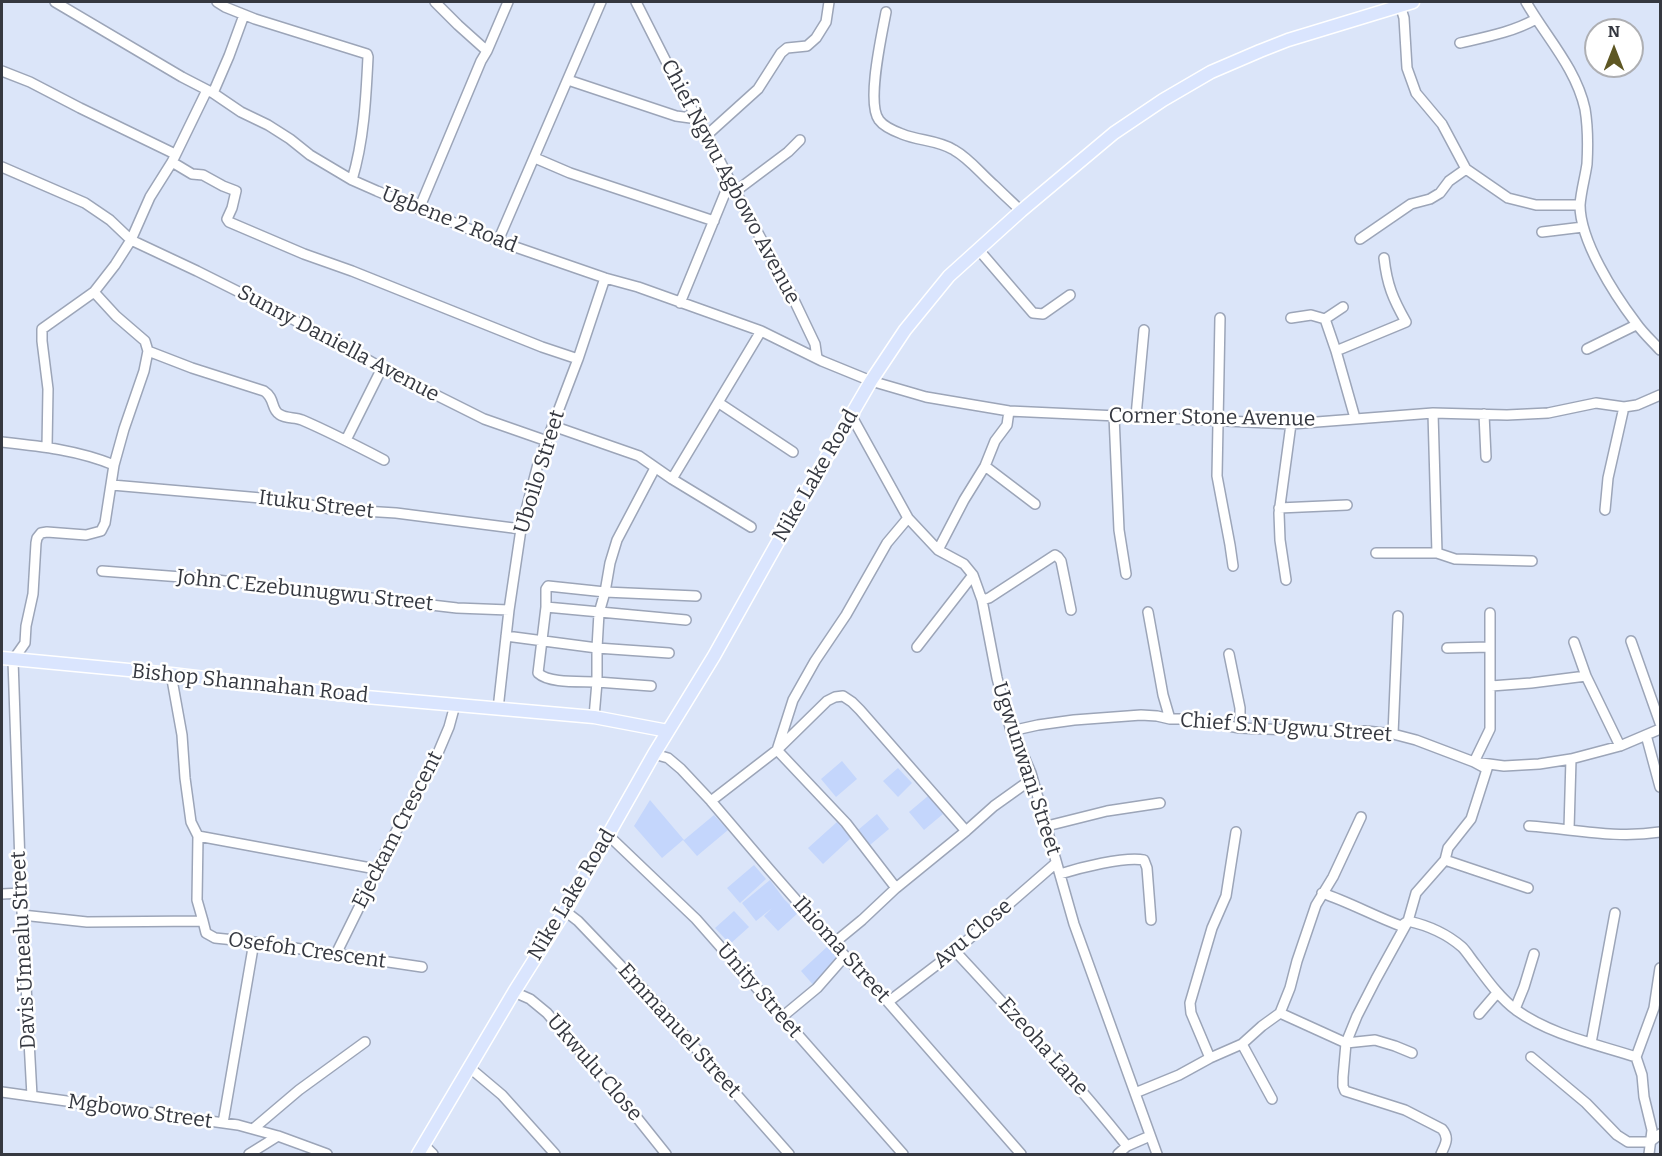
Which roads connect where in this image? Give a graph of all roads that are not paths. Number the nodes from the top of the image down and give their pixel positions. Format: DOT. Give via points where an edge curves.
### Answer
graph roads {
  1 [pos="55,2"];
  2 [pos="217,2"];
  3 [pos="435,2"];
  4 [pos="508,2"];
  5 [pos="601,2"];
  6 [pos="636,2"];
  7 [pos="829,2"];
  8 [pos="1413,2"];
  9 [pos="1526,2"];
  10 [pos="1399,3"];
  11 [pos="886,12"];
  12 [pos="244,15"];
  13 [pos="1536,19"];
  14 [pos="1460,43"];
  15 [pos="487,51"];
  16 [pos="2,71"];
  17 [pos="568,80"];
  18 [pos="210,91"];
  19 [pos="698,119"];
  20 [pos="707,135"];
  21 [pos="800,140"];
  22 [pos="173,158"];
  23 [pos="535,158"];
  24 [pos="2,167"];
  25 [pos="1466,169"];
  26 [pos="352,180"];
  27 [pos="730,181"];
  28 [pos="736,191"];
  29 [pos="1580,205"];
  30 [pos="419,209"];
  31 [pos="1022,212"];
  32 [pos="714,221"];
  33 [pos="1583,227"];
  34 [pos="1542,232"];
  35 [pos="1360,239"];
  36 [pos="131,240"];
  37 [pos="498,241"];
  38 [pos="978,249"];
  39 [pos="1384,258"];
  40 [pos="605,278"];
  41 [pos="94,292"];
  42 [pos="1070,295"];
  43 [pos="680,303"];
  44 [pos="1343,307"];
  45 [pos="1220,318"];
  46 [pos="1291,318"];
  47 [pos="1325,319"];
  48 [pos="1636,325"];
  49 [pos="1144,330"];
  50 [pos="761,331"];
  51 [pos="1587,350"];
  52 [pos="1660,350"];
  53 [pos="148,351"];
  54 [pos="1336,351"];
  55 [pos="578,359"];
  56 [pos="822,361"];
  57 [pos="382,368"];
  58 [pos="871,381"];
  59 [pos="1660,395"];
  60 [pos="719,403"];
  61 [pos="1624,407"];
  62 [pos="1009,411"];
  63 [pos="1433,413"];
  64 [pos="1484,414"];
  65 [pos="851,415"];
  66 [pos="1114,416"];
  67 [pos="1136,416"];
  68 [pos="1355,418"];
  69 [pos="1217,419"];
  70 [pos="1291,424"];
  71 [pos="553,426"];
  72 [pos="346,440"];
  73 [pos="547,441"];
  74 [pos="2,442"];
  75 [pos="47,447"];
  76 [pos="793,452"];
  77 [pos="1486,458"];
  78 [pos="384,460"];
  79 [pos="114,465"];
  80 [pos="985,466"];
  81 [pos="655,468"];
  82 [pos="672,479"];
  83 [pos="112,485"];
  84 [pos="1035,504"];
  85 [pos="1347,505"];
  86 [pos="1279,508"];
  87 [pos="1605,510"];
  88 [pos="908,518"];
  89 [pos="751,526"];
  90 [pos="521,529"];
  91 [pos="938,549"];
  92 [pos="1437,553"];
  93 [pos="1376,554"];
  94 [pos="1532,561"];
  95 [pos="1233,566"];
  96 [pos="102,571"];
  97 [pos="1126,574"];
  98 [pos="973,575"];
  99 [pos="1286,580"];
  100 [pos="605,592"];
  101 [pos="696,596"];
  102 [pos="982,600"];
  103 [pos="546,607"];
  104 [pos="509,610"];
  105 [pos="1071,610"];
  106 [pos="1148,612"];
  107 [pos="599,613"];
  108 [pos="1490,613"];
  109 [pos="1398,616"];
  110 [pos="686,620"];
  111 [pos="506,636"];
  112 [pos="542,641"];
  113 [pos="1631,641"];
  114 [pos="1574,642"];
  115 [pos="1490,646"];
  116 [pos="918,647"];
  117 [pos="597,648"];
  118 [pos="1447,648"];
  119 [pos="669,652"];
  120 [pos="1229,654"];
  121 [pos="7,659"];
  122 [pos="171,674"];
  123 [pos="1586,676"];
  124 [pos="597,682"];
  125 [pos="651,686"];
  126 [pos="1491,686"];
  127 [pos="455,705"];
  128 [pos="498,709"];
  129 [pos="594,717"];
  130 [pos="1170,719"];
  131 [pos="1660,723"];
  132 [pos="1240,728"];
  133 [pos="1660,729"];
  134 [pos="1011,730"];
  135 [pos="668,731"];
  136 [pos="1394,734"];
  137 [pos="1646,735"];
  138 [pos="1620,746"];
  139 [pos="777,750"];
  140 [pos="654,754"];
  141 [pos="1570,759"];
  142 [pos="1474,762"];
  143 [pos="1033,780"];
  144 [pos="1660,787"];
  145 [pos="711,801"];
  146 [pos="1160,803"];
  147 [pos="1361,817"];
  148 [pos="1047,826"];
  149 [pos="1529,826"];
  150 [pos="1569,829"];
  151 [pos="966,831"];
  152 [pos="1236,832"];
  153 [pos="1660,832"];
  154 [pos="608,835"];
  155 [pos="198,836"];
  156 [pos="1445,860"];
  157 [pos="1056,863"];
  158 [pos="376,869"];
  159 [pos="1060,874"];
  160 [pos="896,888"];
  161 [pos="1528,888"];
  162 [pos="21,893"];
  163 [pos="1322,893"];
  164 [pos="2,894"];
  165 [pos="565,912"];
  166 [pos="1615,913"];
  167 [pos="22,915"];
  168 [pos="1151,920"];
  169 [pos="203,921"];
  170 [pos="1408,921"];
  171 [pos="255,942"];
  172 [pos="834,943"];
  173 [pos="955,951"];
  174 [pos="336,954"];
  175 [pos="1534,954"];
  176 [pos="845,956"];
  177 [pos="422,967"];
  178 [pos="1660,968"];
  179 [pos="514,992"];
  180 [pos="1497,993"];
  181 [pos="888,1002"];
  182 [pos="1515,1009"];
  183 [pos="1280,1013"];
  184 [pos="1479,1014"];
  185 [pos="782,1017"];
  186 [pos="1648,1024"];
  187 [pos="1660,1024"];
  188 [pos="365,1042"];
  189 [pos="1346,1043"];
  190 [pos="1591,1043"];
  191 [pos="1242,1044"];
  192 [pos="1412,1053"];
  193 [pos="1531,1057"];
  194 [pos="1636,1057"];
  195 [pos="1210,1058"];
  196 [pos="470,1068"];
  197 [pos="2,1092"];
  198 [pos="1135,1093"];
  199 [pos="32,1096"];
  200 [pos="1272,1099"];
  201 [pos="223,1123"];
  202 [pos="253,1129"];
  203 [pos="1660,1134"];
  204 [pos="278,1136"];
  205 [pos="1150,1136"];
  206 [pos="1650,1142"];
  207 [pos="1127,1146"];
  208 [pos="421,1150"];
  209 [pos="249,1155"];
  210 [pos="327,1155"];
  211 [pos="433,1155"];
  212 [pos="555,1155"];
  213 [pos="666,1155"];
  214 [pos="789,1155"];
  215 [pos="903,1155"];
  216 [pos="1021,1155"];
  217 [pos="1118,1155"];
  218 [pos="1157,1155"];
  219 [pos="1441,1155"];
  220 [pos="1649,1155"];
  1 -- 18 [label="street, Ugbene 2 Road"];
  2 -- 12 [label="street"];
  3 -- 15 [label="street"];
  4 -- 15 [label="street"];
  5 -- 17 [label="street"];
  6 -- 19 [label="street, Chief Ngwu Agbowo Avenue"];
  7 -- 20 [label="street" via="826,22 816,38 807,46 787,48 781,53 758,89"];
  8 -- 10 [label="main road, Nike Lake Road"];
  9 -- 13 [label="street"];
  10 -- 25 [label="street" via="1404,18 1407,68 1416,93 1442,124"];
  10 -- 31 [label="main road, Nike Lake Road" via="1288,40 1211,72 1130,121"];
  11 -- 31 [label="street" via="877,57 874,104 879,120 904,135 955,150"];
  12 -- 18 [label="street" via="230,56"];
  12 -- 26 [label="street" via="367,54 366,107"];
  13 -- 14 [label="street" via="1524,26"];
  13 -- 29 [label="street" via="1573,76 1585,109 1587,165"];
  15 -- 30 [label="street"];
  16 -- 22 [label="street"];
  17 -- 19 [label="street" via="676,116"];
  17 -- 23 [label="street"];
  18 -- 22 [label="street"];
  18 -- 26 [label="street, Ugbene 2 Road"];
  19 -- 20 [label="street, Chief Ngwu Agbowo Avenue"];
  20 -- 27 [label="street, Chief Ngwu Agbowo Avenue"];
  21 -- 28 [label="street"];
  22 -- 36 [label="street"];
  22 -- 55 [label="street" via="192,174 203,175 236,191 229,222"];
  23 -- 32 [label="street"];
  23 -- 37 [label="street"];
  24 -- 36 [label="street, Sunny Daniella Avenue" via="85,203"];
  25 -- 29 [label="street" via="1508,198 1536,205"];
  25 -- 35 [label="street" via="1430,200 1411,204"];
  26 -- 30 [label="street, Ugbene 2 Road"];
  27 -- 28 [label="street, Chief Ngwu Agbowo Avenue"];
  27 -- 32 [label="street"];
  28 -- 56 [label="street, Chief Ngwu Agbowo Avenue" via="794,300 817,358"];
  29 -- 33 [label="street"];
  30 -- 37 [label="street, Ugbene 2 Road"];
  31 -- 38 [label="main road, Nike Lake Road"];
  32 -- 43 [label="street"];
  33 -- 34 [label="street"];
  33 -- 48 [label="street" via="1602,269"];
  36 -- 41 [label="street"];
  36 -- 57 [label="street, Sunny Daniella Avenue" via="281,313"];
  37 -- 40 [label="street, Ugbene 2 Road"];
  38 -- 42 [label="street" via="1033,313 1042,314"];
  38 -- 58 [label="main road, Nike Lake Road" via="949,276 904,330"];
  39 -- 54 [label="street" via="1392,297 1406,322"];
  40 -- 43 [label="street, Ugbene 2 Road"];
  40 -- 55 [label="street, Uboilo Street"];
  41 -- 53 [label="street" via="145,341"];
  41 -- 75 [label="street" via="42,329 48,389"];
  43 -- 50 [label="street, Ugbene 2 Road"];
  44 -- 47 [label="street"];
  45 -- 69 [label="street"];
  46 -- 47 [label="street" via="1311,315"];
  47 -- 54 [label="street"];
  48 -- 51 [label="street"];
  48 -- 52 [label="street"];
  49 -- 67 [label="street"];
  50 -- 56 [label="street, Ugbene 2 Road"];
  50 -- 60 [label="street"];
  53 -- 72 [label="street" via="264,391 272,398 278,414 298,418"];
  53 -- 79 [label="street"];
  54 -- 68 [label="street"];
  55 -- 71 [label="street, Uboilo Street"];
  56 -- 58 [label="street, Ugbene 2 Road"];
  57 -- 72 [label="street"];
  57 -- 73 [label="street, Sunny Daniella Avenue" via="484,419"];
  58 -- 62 [label="street, Corner Stone Avenue" via="926,397"];
  58 -- 65 [label="main road, Nike Lake Road"];
  59 -- 61 [label="street, Corner Stone Avenue"];
  60 -- 76 [label="street"];
  60 -- 82 [label="street"];
  61 -- 64 [label="street, Corner Stone Avenue" via="1596,403 1548,413"];
  61 -- 87 [label="street"];
  62 -- 66 [label="street, Corner Stone Avenue"];
  62 -- 80 [label="street" via="1007,425 995,441"];
  63 -- 64 [label="street, Corner Stone Avenue"];
  63 -- 68 [label="street, Corner Stone Avenue"];
  63 -- 92 [label="street"];
  64 -- 77 [label="street"];
  65 -- 88 [label="street"];
  65 -- 135 [label="main road, Nike Lake Road"];
  66 -- 67 [label="street, Corner Stone Avenue"];
  66 -- 97 [label="street" via="1119,530"];
  67 -- 69 [label="street, Corner Stone Avenue"];
  68 -- 70 [label="street, Corner Stone Avenue"];
  69 -- 70 [label="street, Corner Stone Avenue"];
  69 -- 95 [label="street" via="1217,476"];
  70 -- 86 [label="street"];
  71 -- 73 [label="street, Uboilo Street"];
  71 -- 81 [label="street" via="639,456"];
  72 -- 78 [label="street"];
  73 -- 90 [label="street, Uboilo Street"];
  74 -- 75 [label="street"];
  75 -- 79 [label="street"];
  79 -- 83 [label="street"];
  80 -- 84 [label="street"];
  80 -- 91 [label="street"];
  81 -- 82 [label="street"];
  81 -- 100 [label="street" via="617,540"];
  82 -- 89 [label="street"];
  83 -- 90 [label="street, Ituku Street" via="284,500 331,509"];
  83 -- 121 [label="street" via="101,531 86,535 47,532 37,538 26,643"];
  85 -- 86 [label="street"];
  86 -- 99 [label="street"];
  88 -- 91 [label="street"];
  88 -- 139 [label="street" via="887,543 815,661 793,700"];
  90 -- 104 [label="street, Uboilo Street"];
  91 -- 98 [label="street" via="964,564"];
  92 -- 93 [label="street"];
  92 -- 94 [label="street" via="1455,560"];
  96 -- 104 [label="street, John C Ezebunugwu Street"];
  98 -- 102 [label="street, Ugwunwani Street"];
  98 -- 116 [label="street"];
  100 -- 101 [label="street"];
  100 -- 103 [label="street" via="548,586"];
  100 -- 107 [label="street"];
  102 -- 105 [label="street" via="1057,556"];
  102 -- 134 [label="street, Ugwunwani Street"];
  103 -- 107 [label="street"];
  103 -- 112 [label="street"];
  104 -- 111 [label="street, Uboilo Street"];
  106 -- 130 [label="street"];
  107 -- 110 [label="street"];
  107 -- 117 [label="street"];
  108 -- 115 [label="street"];
  109 -- 136 [label="street"];
  111 -- 112 [label="street"];
  111 -- 128 [label="street, Uboilo Street"];
  112 -- 117 [label="street"];
  112 -- 124 [label="street" via="538,673 543,678"];
  113 -- 131 [label="street"];
  114 -- 123 [label="street"];
  115 -- 118 [label="street"];
  115 -- 126 [label="street"];
  117 -- 119 [label="street"];
  117 -- 124 [label="street"];
  120 -- 132 [label="street"];
  121 -- 122 [label="main road, Bishop Shannahan Road"];
  121 -- 162 [label="street, Davis Umealu Street"];
  122 -- 127 [label="main road, Bishop Shannahan Road"];
  122 -- 155 [label="street" via="191,822"];
  123 -- 126 [label="street"];
  123 -- 138 [label="street"];
  124 -- 125 [label="street"];
  124 -- 129 [label="street"];
  126 -- 142 [label="street" via="1490,729"];
  127 -- 128 [label="main road, Bishop Shannahan Road"];
  127 -- 158 [label="street, Ejeckam Crescent" via="438,753"];
  128 -- 129 [label="main road, Bishop Shannahan Road"];
  129 -- 135 [label="main road, Bishop Shannahan Road"];
  130 -- 132 [label="street, Chief S.N Ugwu Street"];
  130 -- 134 [label="street, Chief S.N Ugwu Street" via="1141,715"];
  132 -- 136 [label="street, Chief S.N Ugwu Street"];
  133 -- 137 [label="street, Chief S.N Ugwu Street"];
  134 -- 143 [label="street, Ugwunwani Street"];
  135 -- 140 [label="main road, Nike Lake Road"];
  136 -- 142 [label="street, Chief S.N Ugwu Street"];
  137 -- 138 [label="street, Chief S.N Ugwu Street"];
  137 -- 144 [label="street"];
  138 -- 141 [label="street, Chief S.N Ugwu Street"];
  139 -- 145 [label="street"];
  139 -- 151 [label="street" via="827,701 843,696 860,710"];
  139 -- 160 [label="street" via="846,823"];
  140 -- 145 [label="street, Ihioma Street" via="668,758"];
  140 -- 154 [label="main road, Nike Lake Road"];
  141 -- 142 [label="street, Chief S.N Ugwu Street" via="1504,766"];
  141 -- 150 [label="street"];
  142 -- 156 [label="street" via="1487,769 1471,819 1448,848"];
  143 -- 148 [label="street, Ugwunwani Street"];
  143 -- 151 [label="street"];
  145 -- 172 [label="street, Ihioma Street"];
  146 -- 148 [label="street"];
  147 -- 163 [label="street"];
  148 -- 157 [label="street, Ugwunwani Street"];
  149 -- 150 [label="street"];
  150 -- 153 [label="street" via="1600,835"];
  151 -- 160 [label="street"];
  152 -- 195 [label="street" via="1226,896 1212,928 1190,1003"];
  154 -- 165 [label="main road, Nike Lake Road"];
  154 -- 185 [label="street, Unity Street" via="696,919"];
  155 -- 158 [label="street"];
  155 -- 169 [label="street" via="197,900"];
  156 -- 161 [label="street"];
  156 -- 170 [label="street" via="1416,892"];
  157 -- 159 [label="street, Ugwunwani Street"];
  157 -- 173 [label="street, Avu Close"];
  158 -- 174 [label="street, Ejeckam Crescent"];
  159 -- 168 [label="street" via="1133,858 1144,860"];
  159 -- 198 [label="street, Ugwunwani Street"];
  160 -- 172 [label="street"];
  162 -- 164 [label="street"];
  162 -- 167 [label="street, Davis Umealu Street"];
  163 -- 170 [label="street" via="1401,926"];
  163 -- 183 [label="street"];
  165 -- 179 [label="main road, Nike Lake Road"];
  165 -- 214 [label="street, Emmanuel Street" via="646,992"];
  166 -- 190 [label="street"];
  167 -- 169 [label="street, Osefoh Crescent" via="87,922"];
  167 -- 199 [label="street, Davis Umealu Street"];
  169 -- 171 [label="street, Osefoh Crescent" via="206,933 215,938"];
  170 -- 180 [label="street" via="1463,948"];
  170 -- 189 [label="street"];
  171 -- 174 [label="street, Osefoh Crescent"];
  171 -- 201 [label="street"];
  172 -- 176 [label="street, Ihioma Street"];
  173 -- 181 [label="street, Avu Close"];
  173 -- 207 [label="street, Ezeoha Lane" via="1050,1053"];
  174 -- 177 [label="street, Osefoh Crescent"];
  175 -- 182 [label="street"];
  176 -- 181 [label="street, Ihioma Street"];
  176 -- 185 [label="street" via="818,988"];
  178 -- 186 [label="street"];
  179 -- 196 [label="main road, Nike Lake Road"];
  179 -- 213 [label="street, Ukwulu Close" via="547,1013"];
  180 -- 182 [label="street"];
  180 -- 184 [label="street"];
  181 -- 216 [label="street, Ihioma Street"];
  182 -- 190 [label="street" via="1541,1025"];
  183 -- 189 [label="street"];
  183 -- 191 [label="street"];
  185 -- 215 [label="street, Unity Street"];
  186 -- 187 [label="street"];
  186 -- 194 [label="street"];
  188 -- 202 [label="street"];
  189 -- 192 [label="street" via="1375,1040"];
  189 -- 219 [label="street" via="1345,1091 1405,1110 1442,1129 1447,1141"];
  190 -- 194 [label="street"];
  191 -- 195 [label="street"];
  191 -- 200 [label="street"];
  193 -- 206 [label="street" via="1617,1135 1628,1142"];
  194 -- 206 [label="street" via="1651,1126"];
  195 -- 198 [label="street"];
  196 -- 208 [label="main road, Nike Lake Road"];
  196 -- 212 [label="street" via="502,1095"];
  197 -- 199 [label="street, Mgbowo Street"];
  198 -- 205 [label="street, Ugwunwani Street"];
  199 -- 201 [label="street, Mgbowo Street"];
  201 -- 202 [label="street, Mgbowo Street"];
  202 -- 204 [label="street, Mgbowo Street"];
  203 -- 206 [label="street"];
  204 -- 209 [label="street"];
  204 -- 210 [label="street, Mgbowo Street"];
  205 -- 207 [label="street"];
  205 -- 218 [label="street, Ugwunwani Street"];
  206 -- 220 [label="street"];
  207 -- 217 [label="street"];
  208 -- 211 [label="street"];
}
